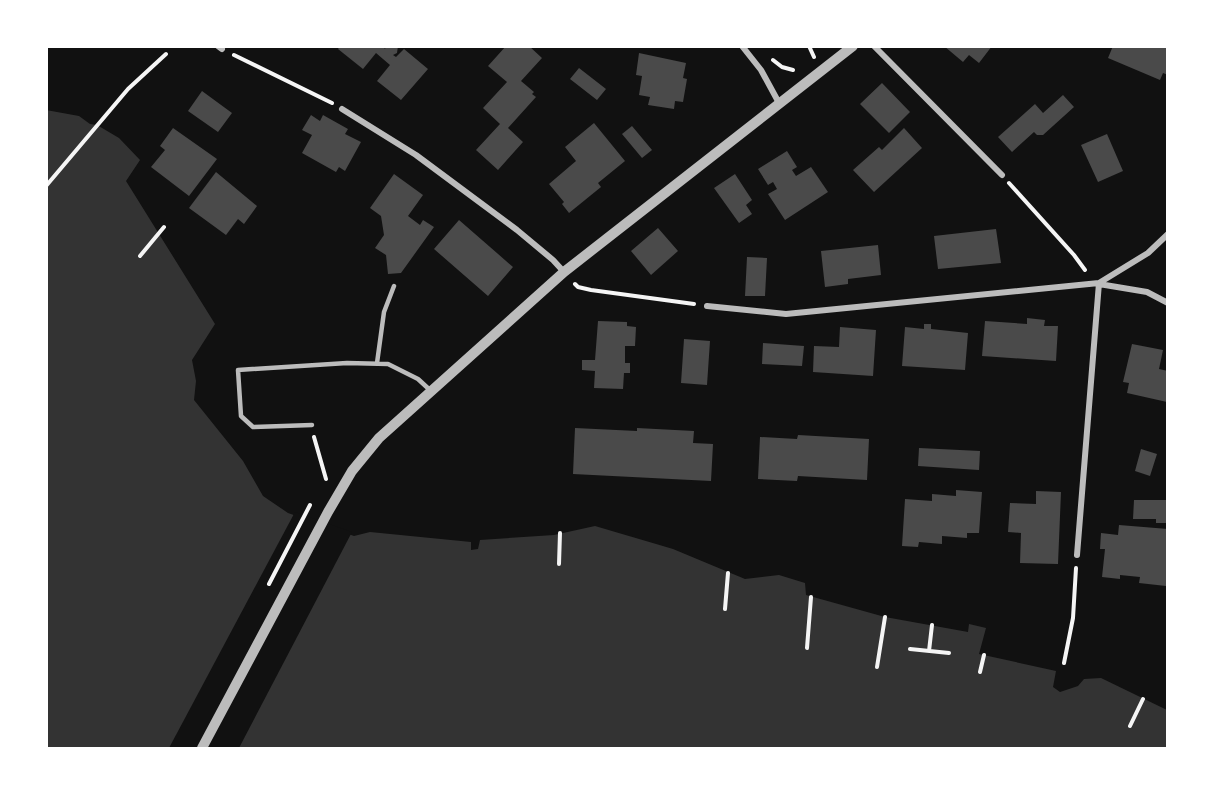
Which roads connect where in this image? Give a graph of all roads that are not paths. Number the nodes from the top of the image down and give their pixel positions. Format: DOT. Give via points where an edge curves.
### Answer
graph roads {
  1 [pos="742,46"];
  2 [pos="853,46"];
  3 [pos="874,46"];
  4 [pos="779,103"];
  5 [pos="342,109"];
  6 [pos="1002,175"];
  7 [pos="1167,234"];
  8 [pos="564,272"];
  9 [pos="1099,283"];
  10 [pos="394,286"];
  11 [pos="1167,303"];
  12 [pos="707,306"];
  13 [pos="377,363"];
  14 [pos="432,391"];
  15 [pos="312,425"];
  16 [pos="1077,555"];
  17 [pos="202,748"];
  1 -- 4 [label="street"];
  2 -- 4 [label="street"];
  3 -- 6 [label="street"];
  4 -- 8 [label="street"];
  5 -- 8 [label="street" via="425,162 517,230"];
  7 -- 9 [label="street" via="1148,253"];
  8 -- 14 [label="street"];
  9 -- 11 [label="street" via="1147,292"];
  9 -- 12 [label="street" via="786,315"];
  9 -- 16 [label="street"];
  10 -- 13 [label="lane" via="384,312"];
  13 -- 14 [label="lane" via="388,364 418,379"];
  13 -- 15 [label="lane" via="238,370 241,416 253,427"];
  14 -- 17 [label="street" via="379,438 352,471"];
}
